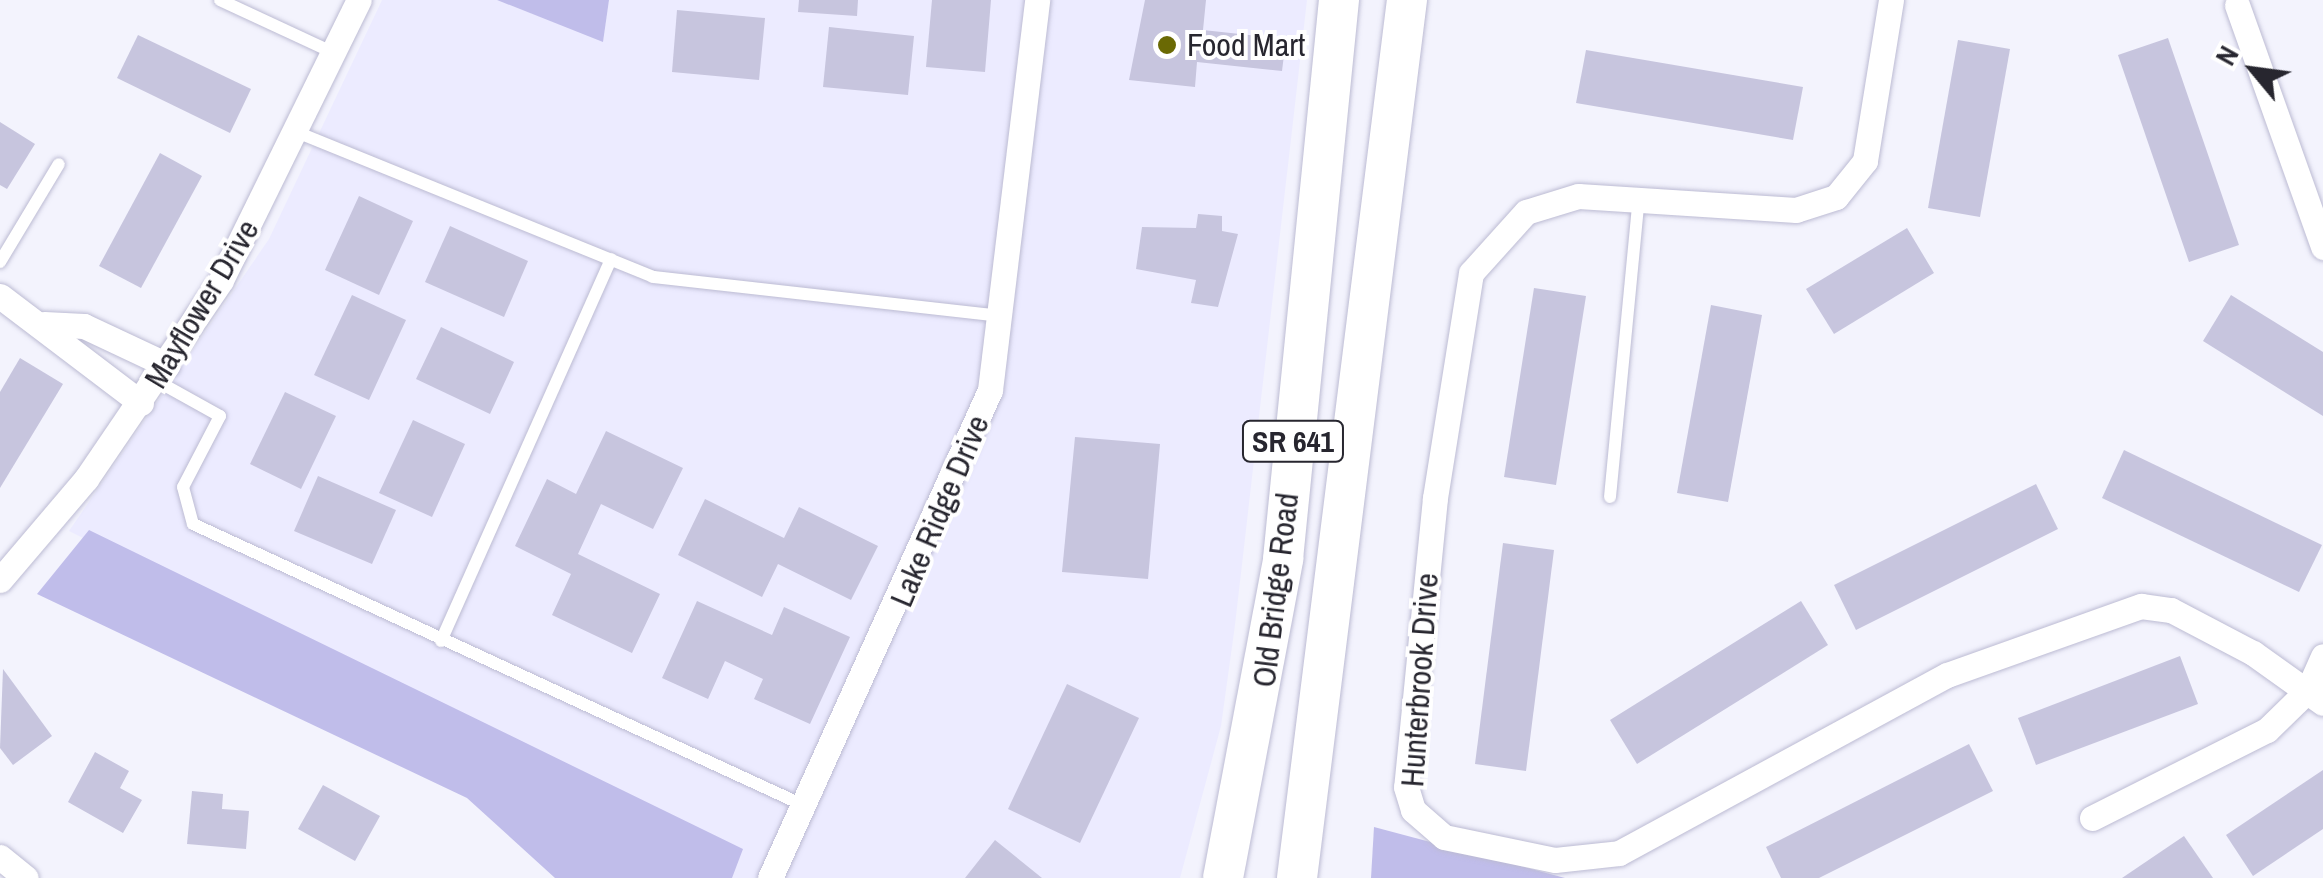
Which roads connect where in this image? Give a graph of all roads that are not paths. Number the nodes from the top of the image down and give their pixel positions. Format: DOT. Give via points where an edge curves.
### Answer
graph roads {
  1 [pos="220,0"];
  2 [pos="359,0"];
  3 [pos="1036,0"];
  4 [pos="1339,0"];
  5 [pos="1407,0"];
  6 [pos="1891,0"];
  7 [pos="2237,5"];
  8 [pos="336,54"];
  9 [pos="300,133"];
  10 [pos="59,164"];
  11 [pos="1640,196"];
  12 [pos="2323,248"];
  13 [pos="610,259"];
  14 [pos="0,262"];
  15 [pos="0,296"];
  16 [pos="1004,316"];
  17 [pos="44,324"];
  18 [pos="162,373"];
  19 [pos="141,403"];
  20 [pos="1610,497"];
  21 [pos="0,580"];
  22 [pos="441,641"];
  23 [pos="2323,656"];
  24 [pos="2315,697"];
  25 [pos="805,806"];
  26 [pos="2092,818"];
  27 [pos="0,857"];
  28 [pos="1300,870"];
  29 [pos="26,878"];
  30 [pos="770,878"];
  31 [pos="1224,878"];
  1 -- 8 [label="lane"];
  2 -- 8 [label="street, Mayflower Drive"];
  3 -- 16 [label="street, Lake Ridge Drive"];
  4 -- 31 [label="main road, Old Bridge Road / SR 641" via="1283,558"];
  5 -- 28 [label="main road, Old Bridge Road / SR 641"];
  6 -- 11 [label="street, Hunterbrook Drive" via="1865,161 1836,196 1796,210"];
  7 -- 12 [label="street"];
  8 -- 9 [label="street, Mayflower Drive"];
  9 -- 13 [label="lane"];
  9 -- 18 [label="street, Mayflower Drive"];
  10 -- 14 [label="lane"];
  11 -- 20 [label="lane"];
  11 -- 24 [label="street, Hunterbrook Drive" via="1578,196 1526,212 1484,251 1460,304 1406,786 1426,826 1555,860 1619,853 1947,675 2110,610 2172,610"];
  13 -- 16 [label="lane" via="653,277"];
  13 -- 22 [label="lane"];
  15 -- 17 [label="street"];
  16 -- 25 [label="street, Lake Ridge Drive" via="975,440"];
  17 -- 18 [label="street" via="84,326"];
  17 -- 19 [label="street" via="65,350"];
  18 -- 19 [label="street, Mayflower Drive"];
  18 -- 22 [label="lane" via="220,416 183,488 193,524"];
  19 -- 21 [label="street, Mayflower Drive"];
  22 -- 25 [label="lane"];
  23 -- 24 [label="street"];
  24 -- 26 [label="street" via="2268,730"];
  25 -- 30 [label="street, Lake Ridge Drive"];
  27 -- 29 [label="street"];
}
